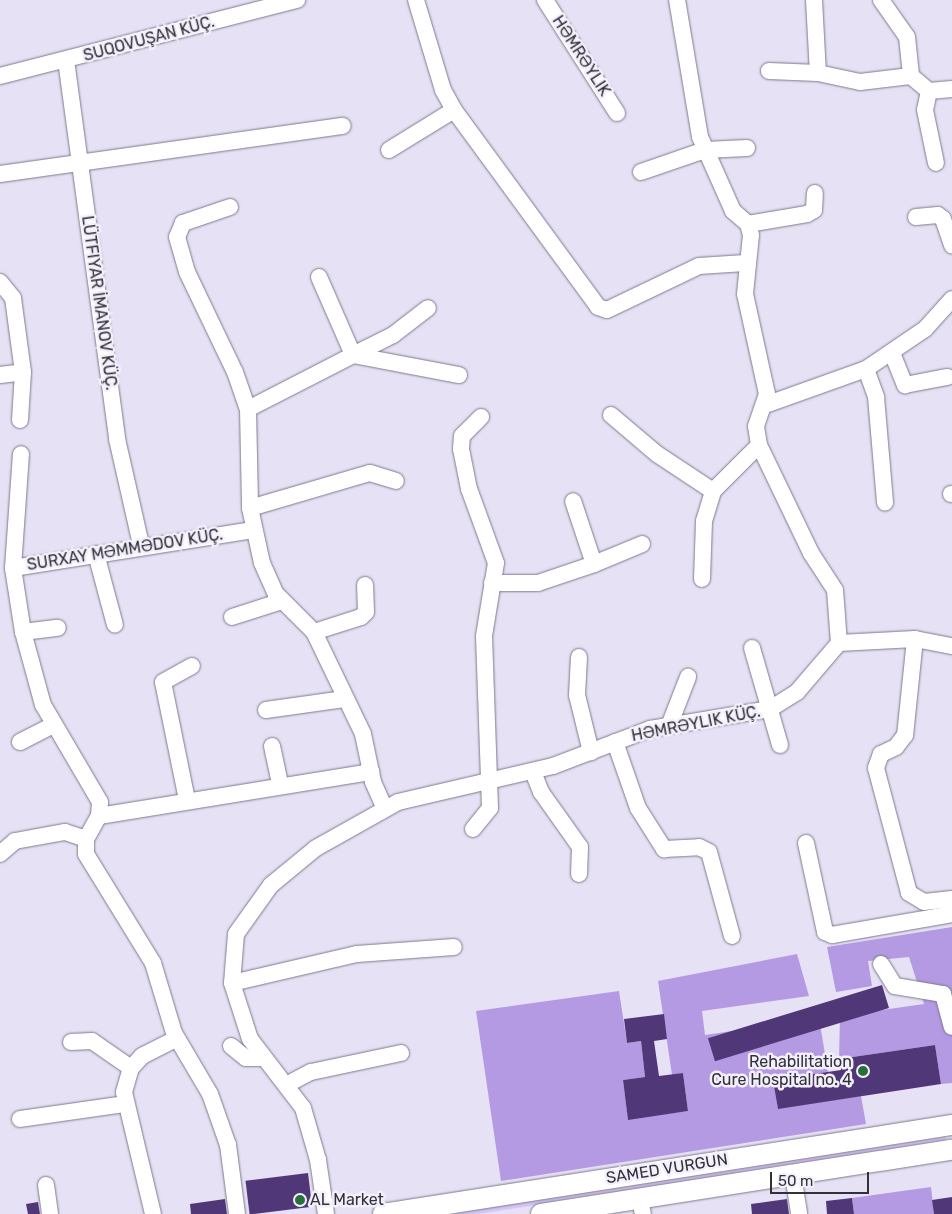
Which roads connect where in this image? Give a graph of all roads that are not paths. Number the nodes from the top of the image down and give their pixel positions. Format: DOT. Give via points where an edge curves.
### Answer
graph roads {
  1 [pos="297,0"];
  2 [pos="416,0"];
  3 [pos="546,0"];
  4 [pos="677,0"];
  5 [pos="814,0"];
  6 [pos="881,0"];
  7 [pos="66,60"];
  8 [pos="769,70"];
  9 [pos="818,73"];
  10 [pos="0,76"];
  11 [pos="911,76"];
  12 [pos="952,89"];
  13 [pos="929,91"];
  14 [pos="454,110"];
  15 [pos="617,113"];
  16 [pos="343,126"];
  17 [pos="747,148"];
  18 [pos="389,150"];
  19 [pos="705,150"];
  20 [pos="936,163"];
  21 [pos="79,164"];
  22 [pos="641,172"];
  23 [pos="0,174"];
  24 [pos="815,193"];
  25 [pos="230,208"];
  26 [pos="916,217"];
  27 [pos="748,224"];
  28 [pos="952,245"];
  29 [pos="745,263"];
  30 [pos="319,277"];
  31 [pos="0,282"];
  32 [pos="952,299"];
  33 [pos="428,308"];
  34 [pos="892,352"];
  35 [pos="353,355"];
  36 [pos="866,369"];
  37 [pos="23,372"];
  38 [pos="0,375"];
  39 [pos="459,375"];
  40 [pos="947,377"];
  41 [pos="768,404"];
  42 [pos="248,409"];
  43 [pos="611,416"];
  44 [pos="481,417"];
  45 [pos="20,420"];
  46 [pos="759,445"];
  47 [pos="21,454"];
  48 [pos="396,482"];
  49 [pos="713,491"];
  50 [pos="573,501"];
  51 [pos="885,503"];
  52 [pos="250,508"];
  53 [pos="253,530"];
  54 [pos="642,544"];
  55 [pos="141,545"];
  56 [pos="96,554"];
  57 [pos="594,564"];
  58 [pos="12,568"];
  59 [pos="702,579"];
  60 [pos="492,583"];
  61 [pos="366,586"];
  62 [pos="282,601"];
  63 [pos="232,617"];
  64 [pos="115,625"];
  65 [pos="58,628"];
  66 [pos="23,632"];
  67 [pos="314,632"];
  68 [pos="915,639"];
  69 [pos="839,643"];
  70 [pos="952,646"];
  71 [pos="752,648"];
  72 [pos="580,657"];
  73 [pos="192,666"];
  74 [pos="688,677"];
  75 [pos="344,699"];
  76 [pos="770,709"];
  77 [pos="266,710"];
  78 [pos="52,726"];
  79 [pos="669,726"];
  80 [pos="20,742"];
  81 [pos="615,742"];
  82 [pos="780,745"];
  83 [pos="272,746"];
  84 [pos="591,752"];
  85 [pos="370,772"];
  86 [pos="533,772"];
  87 [pos="490,782"];
  88 [pos="280,785"];
  89 [pos="187,800"];
  90 [pos="384,807"];
  91 [pos="99,816"];
  92 [pos="473,829"];
  93 [pos="86,839"];
  94 [pos="806,843"];
  95 [pos="0,854"];
  96 [pos="579,874"];
  97 [pos="952,899"];
  98 [pos="952,914"];
  99 [pos="732,936"];
  100 [pos="454,947"];
  101 [pos="881,964"];
  102 [pos="232,983"];
  103 [pos="952,1026"];
  104 [pos="177,1038"];
  105 [pos="71,1042"];
  106 [pos="231,1046"];
  107 [pos="401,1052"];
  108 [pos="262,1058"];
  109 [pos="131,1068"];
  110 [pos="288,1084"];
  111 [pos="125,1104"];
  112 [pos="20,1119"];
  113 [pos="952,1125"];
  114 [pos="952,1150"];
  115 [pos="794,1175"];
  116 [pos="46,1185"];
  117 [pos="641,1206"];
  118 [pos="50,1214"];
  119 [pos="153,1214"];
  120 [pos="237,1214"];
  121 [pos="326,1214"];
  122 [pos="383,1214"];
  123 [pos="541,1214"];
  124 [pos="799,1214"];
  1 -- 7 [label="street, SUQOVUŞAN KÜÇ."];
  2 -- 14 [label="street" via="443,90"];
  3 -- 15 [label="street, HƏMRƏYLIK"];
  4 -- 19 [label="street"];
  5 -- 9 [label="street"];
  6 -- 11 [label="street" via="907,37"];
  7 -- 10 [label="street, SUQOVUŞAN KÜÇ."];
  7 -- 21 [label="street, LÜTFIYAR İMANOV KÜÇ."];
  8 -- 9 [label="street"];
  9 -- 11 [label="street" via="860,82"];
  11 -- 13 [label="street"];
  12 -- 13 [label="street"];
  13 -- 20 [label="street" via="925,110"];
  14 -- 18 [label="street"];
  14 -- 29 [label="street" via="598,307 607,310 699,266"];
  16 -- 21 [label="street"];
  17 -- 19 [label="street"];
  19 -- 22 [label="street"];
  19 -- 27 [label="street" via="733,211"];
  21 -- 23 [label="street"];
  21 -- 55 [label="street, LÜTFIYAR İMANOV KÜÇ." via="118,439"];
  24 -- 27 [label="street" via="814,210 807,214"];
  25 -- 42 [label="street" via="184,223 177,237 187,272 235,372"];
  26 -- 28 [label="street" via="938,215 943,219"];
  27 -- 29 [label="street" via="750,250"];
  29 -- 41 [label="street" via="745,294"];
  30 -- 35 [label="street"];
  31 -- 37 [label="street" via="12,298"];
  32 -- 34 [label="street" via="925,329"];
  33 -- 35 [label="street" via="394,334"];
  34 -- 36 [label="street"];
  34 -- 40 [label="street" via="905,385"];
  35 -- 39 [label="street"];
  35 -- 42 [label="street"];
  36 -- 41 [label="street"];
  36 -- 51 [label="street" via="876,397"];
  37 -- 38 [label="street"];
  37 -- 45 [label="street"];
  41 -- 46 [label="street" via="756,426"];
  42 -- 52 [label="street"];
  43 -- 49 [label="street" via="657,454"];
  44 -- 60 [label="street" via="462,436 461,449 469,489 496,553"];
  46 -- 49 [label="street"];
  46 -- 69 [label="street" via="834,590"];
  47 -- 58 [label="street"];
  48 -- 52 [label="street" via="370,473"];
  49 -- 59 [label="street" via="704,521"];
  50 -- 57 [label="street"];
  52 -- 53 [label="street"];
  53 -- 55 [label="street, SURXAY MƏMMƏDOV KÜÇ."];
  53 -- 62 [label="street" via="269,583"];
  54 -- 57 [label="street"];
  55 -- 56 [label="street, SURXAY MƏMMƏDOV KÜÇ."];
  56 -- 58 [label="street, SURXAY MƏMMƏDOV KÜÇ."];
  56 -- 64 [label="street"];
  57 -- 60 [label="street" via="538,583"];
  58 -- 66 [label="street, SURXAY MƏMMƏDOV KÜÇ."];
  60 -- 87 [label="street" via="484,636"];
  61 -- 67 [label="street" via="366,612 361,617"];
  62 -- 63 [label="street"];
  62 -- 67 [label="street"];
  65 -- 66 [label="street"];
  66 -- 78 [label="street, SURXAY MƏMMƏDOV KÜÇ."];
  67 -- 75 [label="street"];
  68 -- 69 [label="street"];
  68 -- 70 [label="street"];
  68 -- 97 [label="street" via="904,735 896,746 881,754 876,768 909,893 924,902"];
  69 -- 76 [label="street, HƏMRƏYLIK KÜÇ." via="797,692"];
  71 -- 76 [label="street"];
  72 -- 84 [label="street" via="577,695"];
  73 -- 89 [label="street" via="169,676 163,691"];
  74 -- 79 [label="street"];
  75 -- 77 [label="street"];
  75 -- 85 [label="street" via="363,734"];
  76 -- 79 [label="street, HƏMRƏYLIK KÜÇ."];
  76 -- 82 [label="street"];
  78 -- 80 [label="street"];
  78 -- 91 [label="street, SURXAY MƏMMƏDOV KÜÇ." via="94,786"];
  79 -- 81 [label="street, HƏMRƏYLIK KÜÇ."];
  81 -- 84 [label="street, HƏMRƏYLIK KÜÇ."];
  81 -- 99 [label="street" via="638,808 664,849 699,846 709,852"];
  83 -- 88 [label="street"];
  84 -- 86 [label="street, HƏMRƏYLIK KÜÇ."];
  85 -- 88 [label="street"];
  85 -- 90 [label="street"];
  86 -- 87 [label="street, HƏMRƏYLIK KÜÇ."];
  86 -- 96 [label="street" via="541,792 580,847"];
  87 -- 90 [label="street, HƏMRƏYLIK KÜÇ."];
  87 -- 92 [label="street" via="488,815"];
  88 -- 89 [label="street"];
  89 -- 91 [label="street" via="124,816"];
  90 -- 102 [label="street, HƏMRƏYLIK KÜÇ." via="316,848 264,892 236,934"];
  91 -- 93 [label="street"];
  93 -- 95 [label="street" via="57,834 16,841"];
  93 -- 104 [label="street" via="92,868 152,963"];
  94 -- 98 [label="street" via="825,932 832,935"];
  100 -- 102 [label="street" via="357,954"];
  101 -- 103 [label="street" via="895,986 943,994"];
  102 -- 108 [label="street, HƏMRƏYLIK KÜÇ." via="242,1019"];
  104 -- 109 [label="street" via="142,1056"];
  104 -- 120 [label="street" via="198,1070 221,1123"];
  105 -- 109 [label="street" via="92,1042"];
  106 -- 108 [label="street" via="246,1058"];
  107 -- 110 [label="street" via="311,1072"];
  108 -- 110 [label="street, HƏMRƏYLIK KÜÇ."];
  109 -- 111 [label="street"];
  110 -- 121 [label="street, HƏMRƏYLIK KÜÇ." via="310,1128"];
  111 -- 112 [label="street"];
  111 -- 119 [label="street"];
  113 -- 122 [label="main road, SAMED VURGUN"];
  114 -- 115 [label="main road"];
  115 -- 117 [label="main road"];
  115 -- 124 [label="street"];
  116 -- 118 [label="street"];
  117 -- 123 [label="main road"];
}
